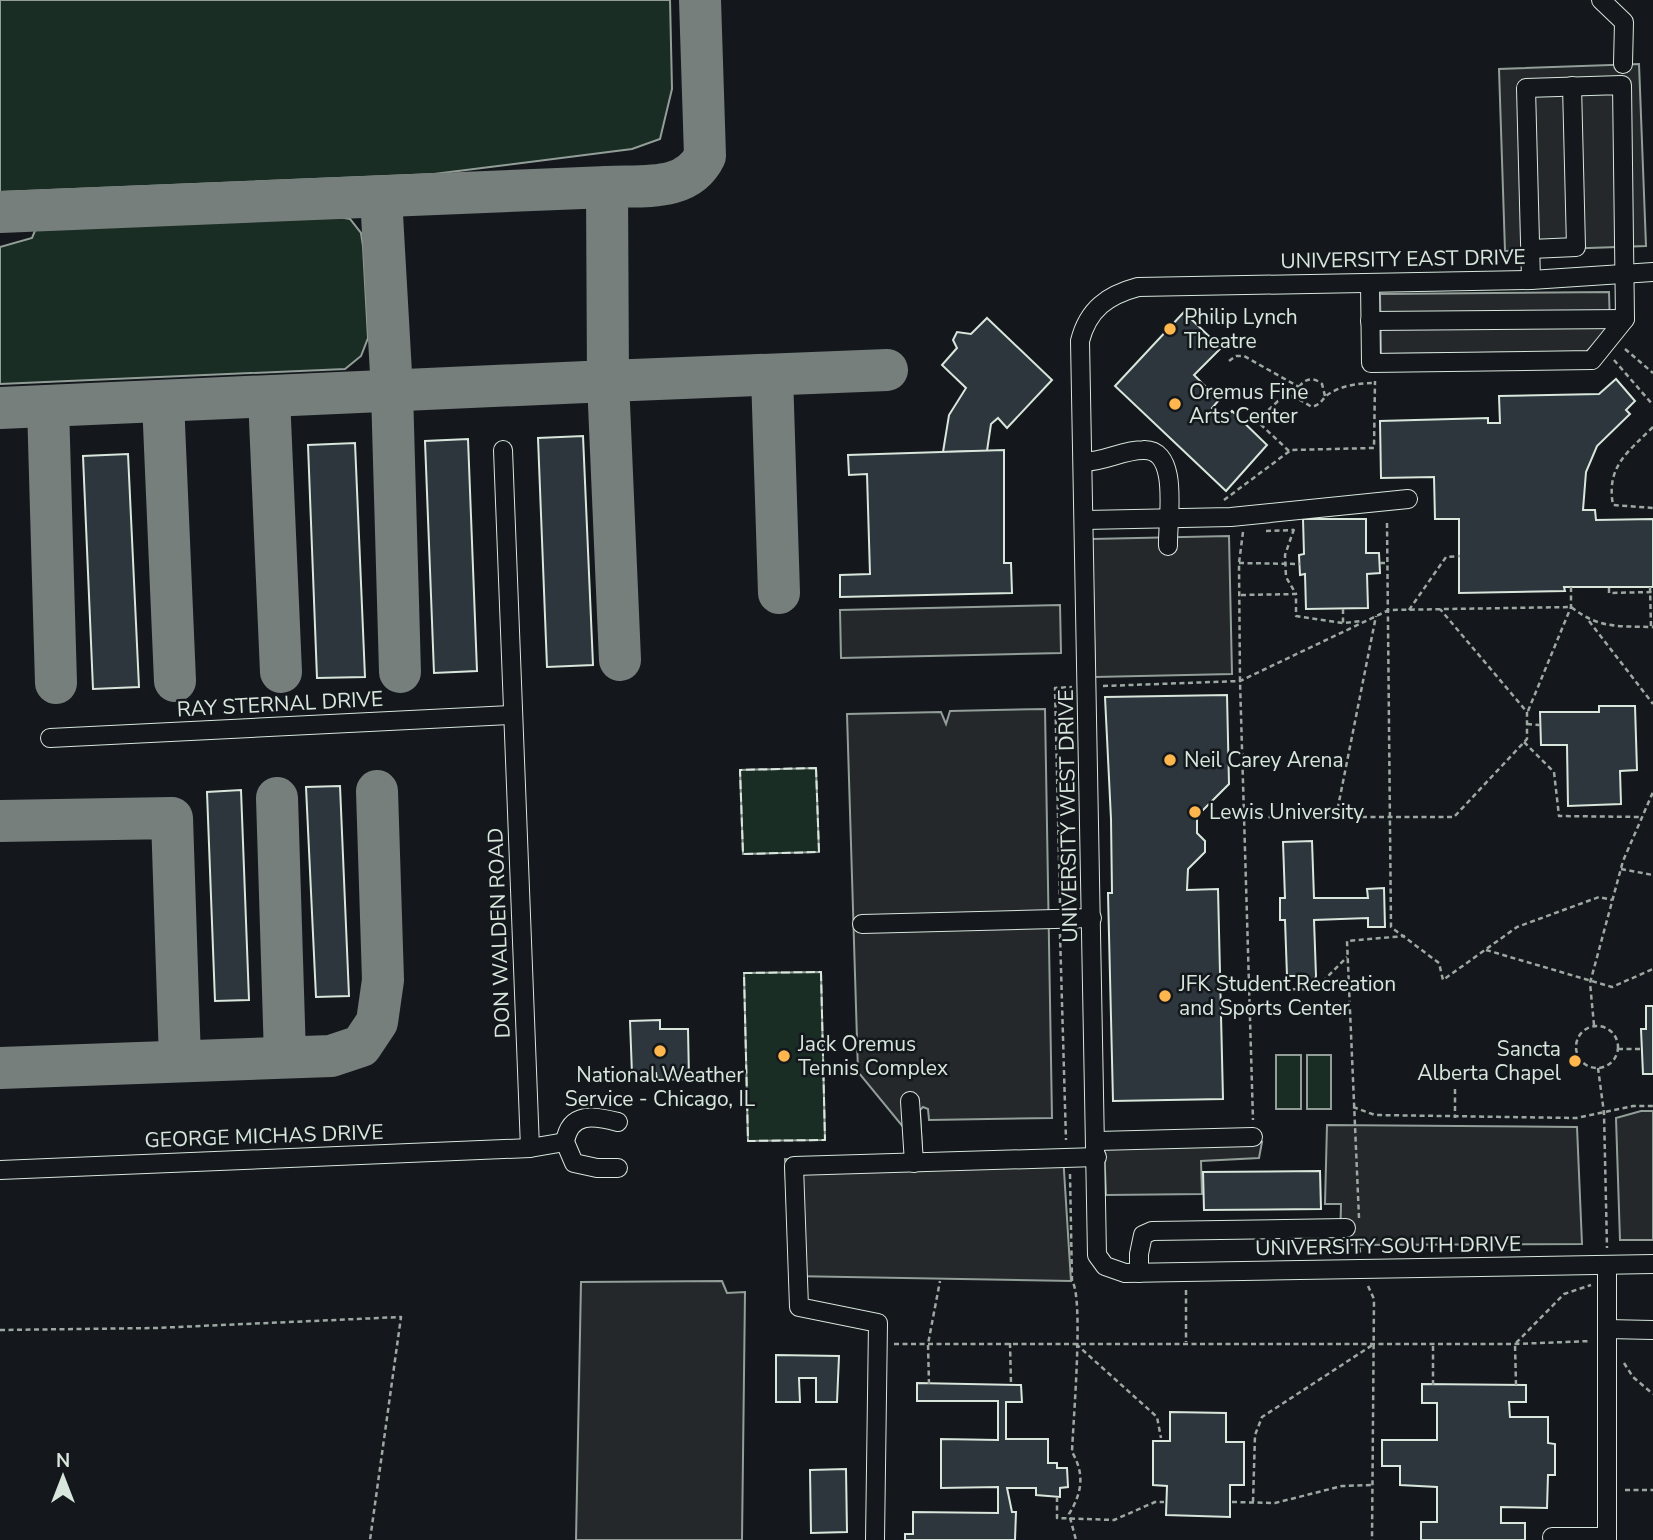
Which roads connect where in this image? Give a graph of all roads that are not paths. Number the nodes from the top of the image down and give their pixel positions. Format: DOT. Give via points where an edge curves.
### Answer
graph roads {
  1 [pos="1601,0"];
  2 [pos="1623,64"];
  3 [pos="1572,86"];
  4 [pos="1531,248"];
  5 [pos="1653,272"];
  6 [pos="1626,275"];
  7 [pos="1531,280"];
  8 [pos="1370,283"];
  9 [pos="1625,319"];
  10 [pos="1370,321"];
  11 [pos="1080,341"];
  12 [pos="503,450"];
  13 [pos="1083,462"];
  14 [pos="1408,499"];
  15 [pos="1167,518"];
  16 [pos="1085,520"];
  17 [pos="1168,546"];
  18 [pos="512,715"];
  19 [pos="50,738"];
  20 [pos="1093,918"];
  21 [pos="862,925"];
  22 [pos="910,1101"];
  23 [pos="618,1122"];
  24 [pos="1253,1137"];
  25 [pos="565,1142"];
  26 [pos="530,1148"];
  27 [pos="1097,1149"];
  28 [pos="914,1163"];
  29 [pos="618,1168"];
  30 [pos="0,1170"];
  31 [pos="1355,1228"];
  32 [pos="1653,1264"];
  33 [pos="1607,1265"];
  34 [pos="1132,1273"];
  35 [pos="1653,1330"];
  36 [pos="1607,1335"];
  37 [pos="1552,1537"];
  38 [pos="1607,1538"];
  39 [pos="875,1540"];
  1 -- 2 [label="street" via="1624,22"];
  3 -- 4 [label="street" via="1576,247"];
  3 -- 4 [label="street" via="1526,88"];
  3 -- 6 [label="street" via="1622,85"];
  4 -- 7 [label="street"];
  5 -- 6 [label="street, UNIVERSITY EAST DRIVE"];
  6 -- 7 [label="street, UNIVERSITY EAST DRIVE"];
  6 -- 9 [label="street"];
  7 -- 8 [label="street, UNIVERSITY EAST DRIVE"];
  8 -- 10 [label="street"];
  8 -- 11 [label="street, UNIVERSITY EAST DRIVE" via="1154,286 1123,291 1096,306 1084,323"];
  9 -- 10 [label="street"];
  9 -- 10 [label="street" via="1592,360 1371,363"];
  11 -- 13 [label="street, UNIVERSITY WEST DRIVE"];
  12 -- 18 [label="street, DON WALDEN ROAD"];
  13 -- 15 [label="street" via="1144,450 1160,455 1168,468"];
  13 -- 16 [label="street, UNIVERSITY WEST DRIVE"];
  14 -- 15 [label="street" via="1231,517"];
  15 -- 16 [label="street"];
  15 -- 17 [label="street"];
  16 -- 20 [label="street, UNIVERSITY WEST DRIVE"];
  18 -- 19 [label="street, RAY STERNAL DRIVE"];
  18 -- 26 [label="street, DON WALDEN ROAD"];
  20 -- 21 [label="street"];
  20 -- 27 [label="street, UNIVERSITY WEST DRIVE"];
  22 -- 28 [label="street"];
  23 -- 25 [label="street" via="582,1117 570,1127"];
  24 -- 27 [label="street"];
  25 -- 26 [label="street, GEORGE MICHAS DRIVE"];
  25 -- 29 [label="street" via="574,1163"];
  26 -- 30 [label="street, GEORGE MICHAS DRIVE"];
  27 -- 28 [label="street" via="1070,1159"];
  27 -- 34 [label="street, UNIVERSITY WEST DRIVE" via="1097,1255 1105,1266"];
  28 -- 39 [label="street" via="794,1166 799,1307 877,1323"];
  31 -- 34 [label="street" via="1152,1231 1143,1235"];
  32 -- 33 [label="street, UNIVERSITY SOUTH DRIVE"];
  33 -- 34 [label="street, UNIVERSITY SOUTH DRIVE"];
  33 -- 36 [label="street"];
  35 -- 36 [label="street"];
  36 -- 38 [label="street"];
  37 -- 38 [label="street"];
}
